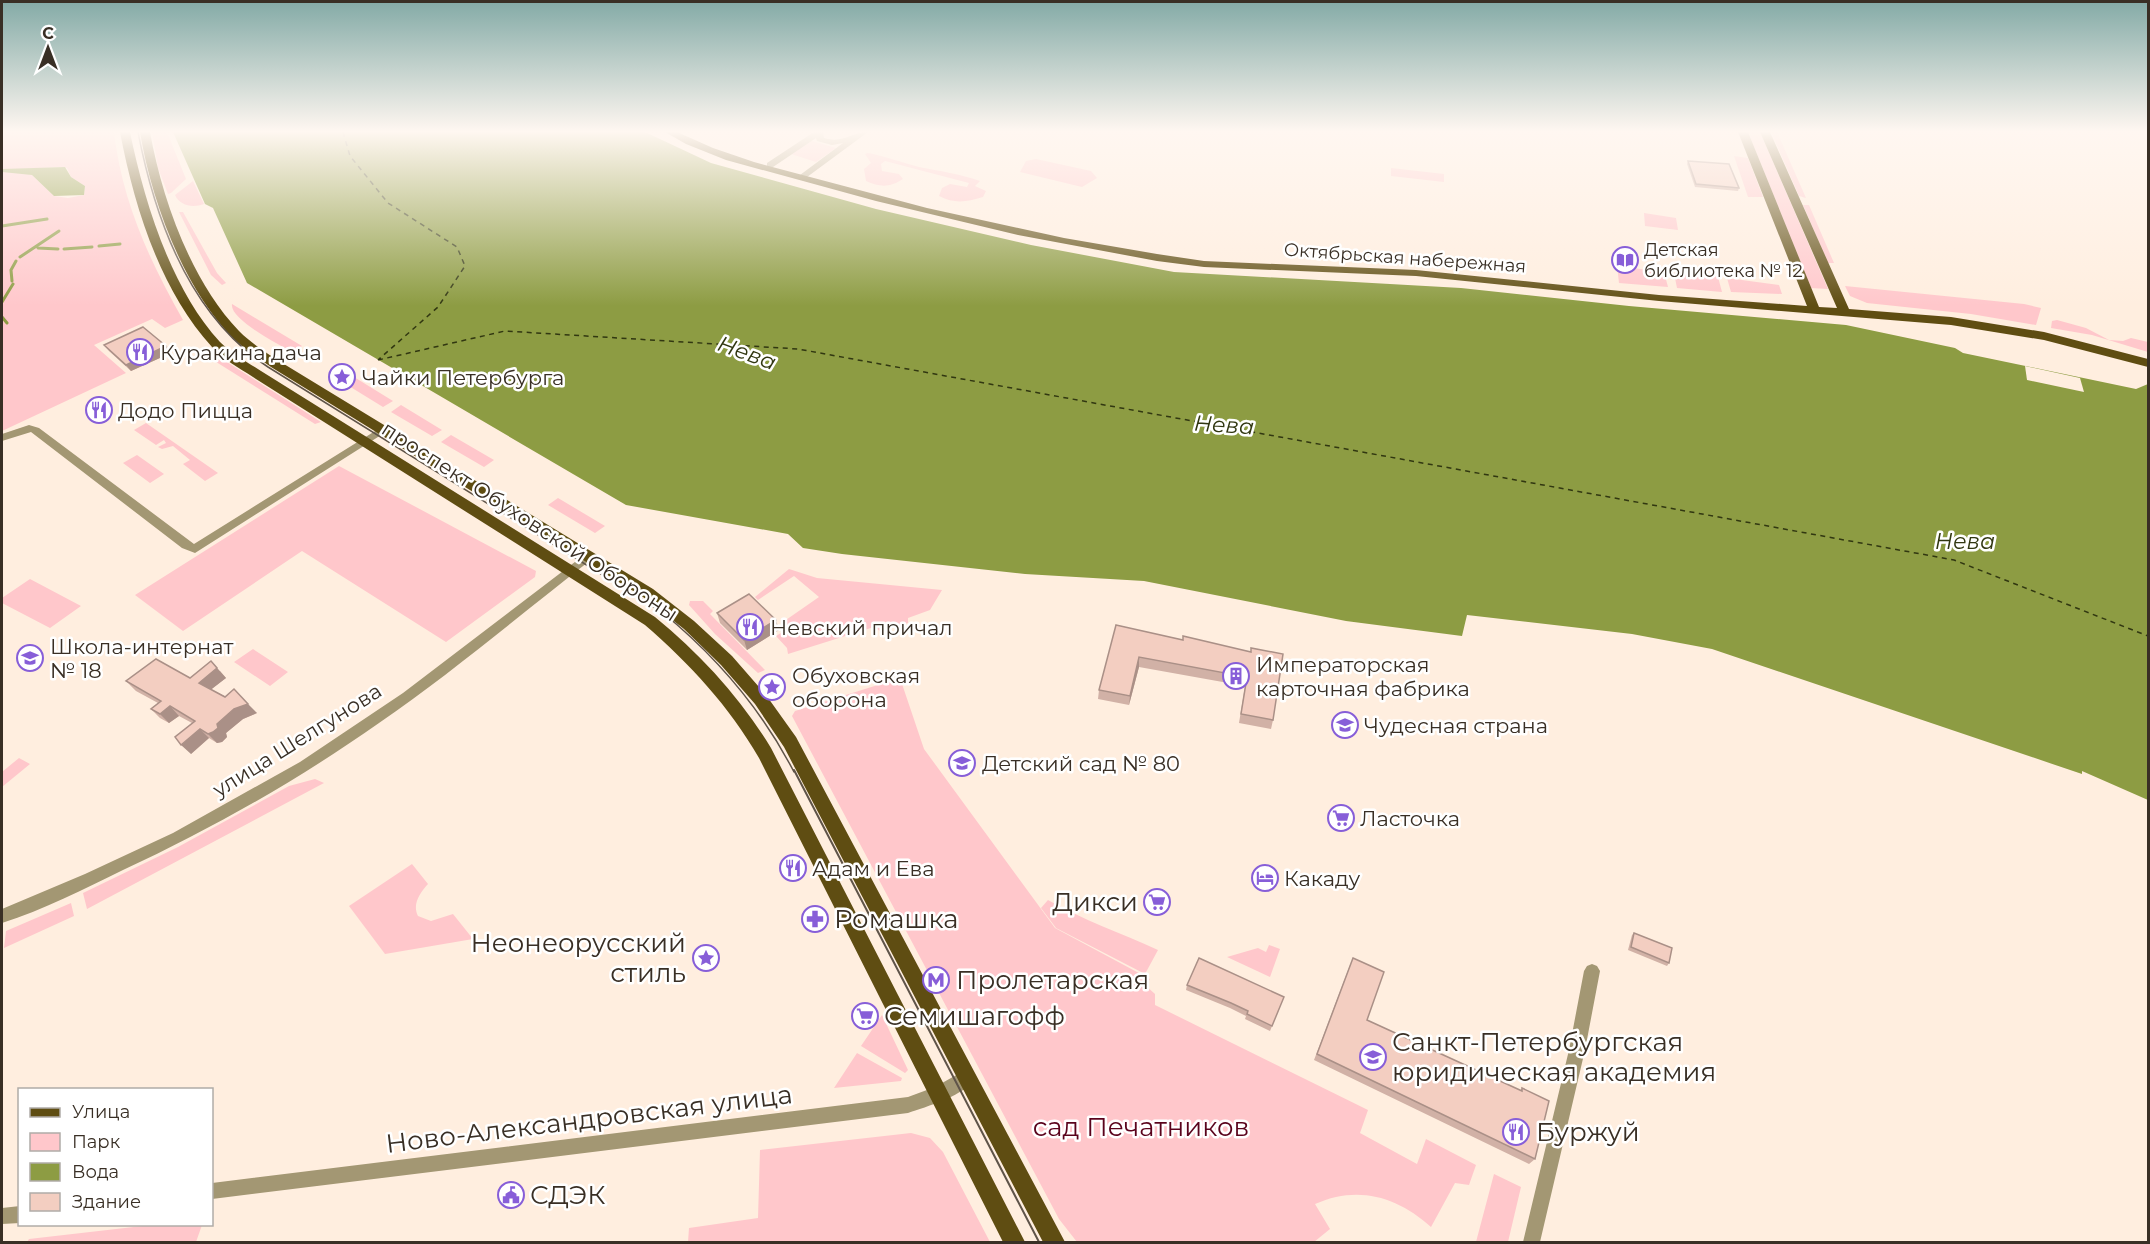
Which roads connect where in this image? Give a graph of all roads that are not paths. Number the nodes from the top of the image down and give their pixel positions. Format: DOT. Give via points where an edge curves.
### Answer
graph roads {
  1 [pos="139,190"];
  2 [pos="159,190"];
  3 [pos="854,190"];
  4 [pos="1766,190"];
  5 [pos="1791,190"];
  6 [pos="1813,307"];
  7 [pos="1843,309"];
  8 [pos="2148,357"];
  9 [pos="2148,363"];
  10 [pos="384,430"];
  11 [pos="2,438"];
  12 [pos="365,442"];
  13 [pos="588,556"];
  14 [pos="570,570"];
  15 [pos="2,916"];
  16 [pos="1592,971"];
  17 [pos="967,1077"];
  18 [pos="939,1094"];
  19 [pos="213,1191"];
  20 [pos="18,1214"];
  21 [pos="2,1216"];
  22 [pos="1014,1242"];
  23 [pos="1054,1242"];
  24 [pos="1531,1242"];
  1 -- 12 [label="main road, проспект Обуховской Обороны" via="172,274 206,332 234,359"];
  2 -- 10 [label="main road, проспект Обуховской Обороны" via="192,268 233,331 253,350"];
  3 -- 6 [label="main road, Октябрьская набережная" via="964,220 1186,262 1416,273 1659,298"];
  4 -- 6 [label="main road"];
  5 -- 7 [label="main road"];
  6 -- 7 [label="main road, Октябрьская набережная"];
  7 -- 8 [label="main road, Октябрьская набережная" via="1984,319"];
  7 -- 9 [label="main road, Октябрьская набережная" via="2004,328"];
  10 -- 12 [label="street"];
  10 -- 13 [label="main road, проспект Обуховской Обороны"];
  11 -- 12 [label="street" via="29,428 195,549"];
  12 -- 14 [label="main road, проспект Обуховской Обороны"];
  13 -- 14 [label="street, улица Шелгунова"];
  13 -- 17 [label="main road, проспект Обуховской Обороны" via="669,608 763,699 790,742"];
  14 -- 15 [label="street, улица Шелгунова" via="377,718 314,760 165,843"];
  14 -- 18 [label="main road, проспект Обуховской Обороны" via="672,639 704,668 747,721"];
  16 -- 24 [label="street"];
  17 -- 18 [label="street, Ново-Александровская улица"];
  17 -- 23 [label="main road, проспект Обуховской Обороны"];
  18 -- 19 [label="street, Ново-Александровская улица" via="890,1108"];
  18 -- 22 [label="main road, проспект Обуховской Обороны"];
  20 -- 21 [label="street"];
}
